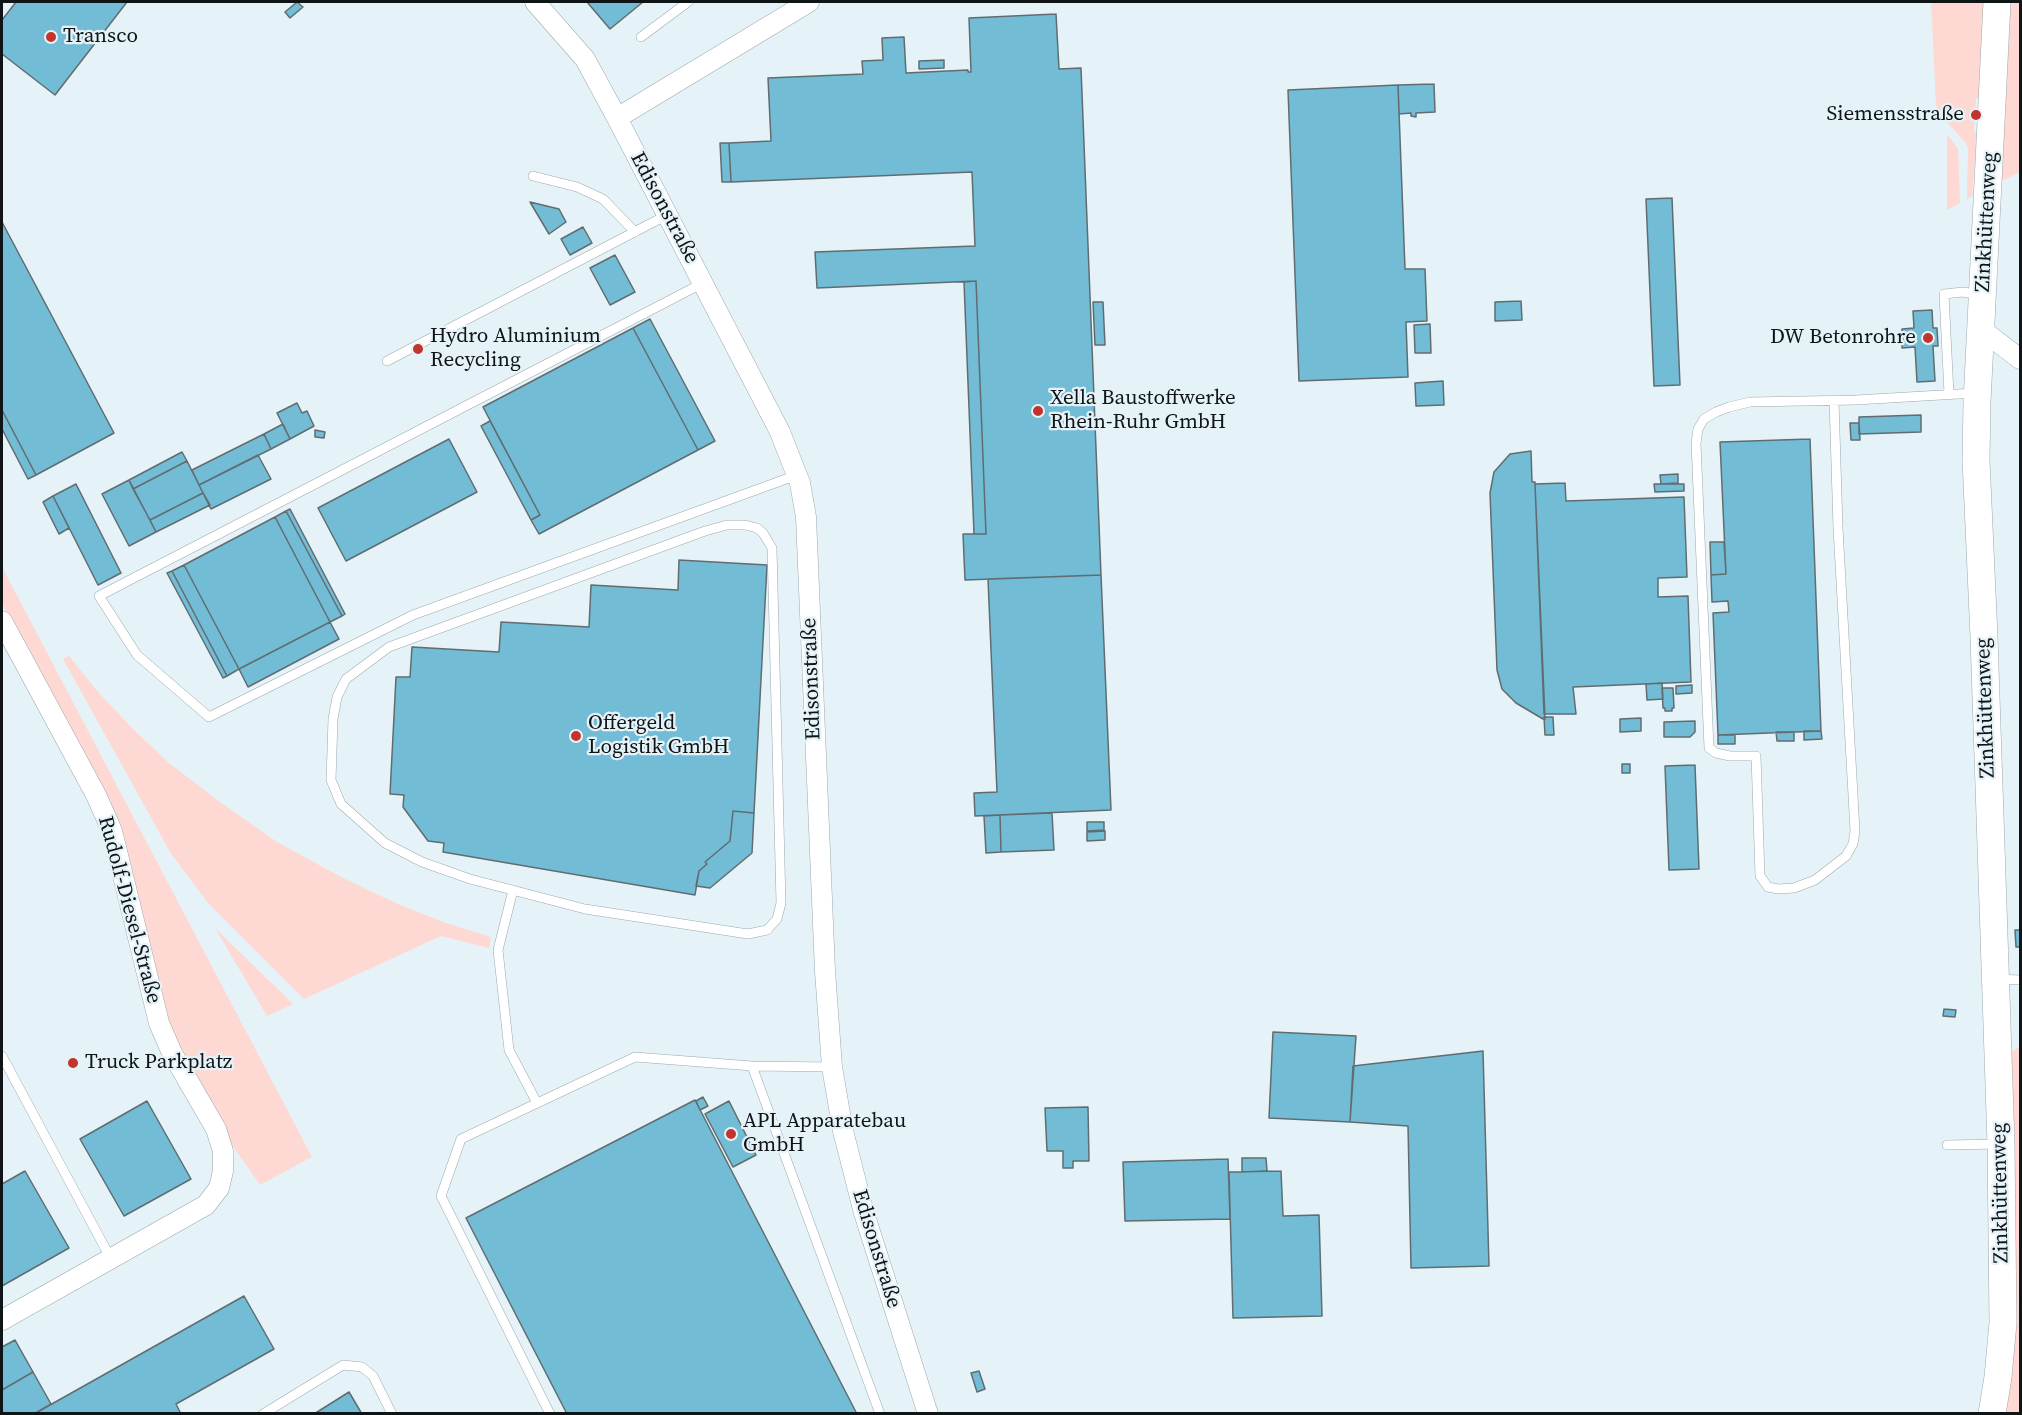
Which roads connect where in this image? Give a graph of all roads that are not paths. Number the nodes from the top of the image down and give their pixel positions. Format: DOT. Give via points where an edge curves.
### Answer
graph roads {
  1 [pos="535,2"];
  2 [pos="688,2"];
  3 [pos="1997,2"];
  4 [pos="804,3"];
  5 [pos="641,37"];
  6 [pos="617,118"];
  7 [pos="533,176"];
  8 [pos="667,215"];
  9 [pos="635,232"];
  10 [pos="703,283"];
  11 [pos="1983,295"];
  12 [pos="1981,329"];
  13 [pos="2020,359"];
  14 [pos="387,361"];
  15 [pos="1977,393"];
  16 [pos="1949,394"];
  17 [pos="1834,400"];
  18 [pos="797,475"];
  19 [pos="2,621"];
  20 [pos="513,890"];
  21 [pos="2008,979"];
  22 [pos="2,1056"];
  23 [pos="752,1066"];
  24 [pos="832,1067"];
  25 [pos="537,1103"];
  26 [pos="2001,1144"];
  27 [pos="1947,1145"];
  28 [pos="111,1258"];
  29 [pos="2,1320"];
  30 [pos="263,1413"];
  31 [pos="392,1413"];
  32 [pos="550,1413"];
  33 [pos="880,1413"];
  34 [pos="928,1413"];
  35 [pos="1992,1413"];
  1 -- 6 [label="street, Edisonstraße" via="585,59"];
  2 -- 5 [label="lane"];
  3 -- 11 [label="street, Zinkhüttenweg"];
  4 -- 6 [label="street"];
  6 -- 8 [label="street, Edisonstraße"];
  7 -- 9 [label="lane" via="577,187 603,199"];
  8 -- 9 [label="lane"];
  8 -- 10 [label="street, Edisonstraße"];
  9 -- 14 [label="lane"];
  10 -- 18 [label="street, Edisonstraße" via="780,432"];
  10 -- 18 [label="lane" via="99,596 137,656 209,717 413,615"];
  11 -- 12 [label="street, Zinkhüttenweg"];
  11 -- 16 [label="lane" via="1944,294"];
  12 -- 13 [label="street"];
  12 -- 15 [label="street, Zinkhüttenweg"];
  15 -- 16 [label="lane"];
  15 -- 21 [label="street, Zinkhüttenweg" via="1984,638"];
  16 -- 17 [label="lane"];
  17 -- 17 [label="lane" via="1750,402 1729,407 1704,419 1696,443 1709,748 1730,756 1756,756 1760,876 1768,887 1778,889 1815,880 1846,856 1855,831"];
  18 -- 24 [label="street, Edisonstraße" via="806,517 823,947"];
  19 -- 28 [label="street, Rudolf-Diesel-Straße" via="112,831 159,1023 216,1129 223,1151 219,1188 206,1205"];
  20 -- 20 [label="lane" via="585,909 748,934 768,930 777,919 782,903 773,564 772,548 757,528 727,525 705,531 389,646 346,679 333,719 331,780 341,804 385,843 422,862"];
  20 -- 25 [label="lane" via="498,950 506,1028 509,1050"];
  21 -- 26 [label="street, Zinkhüttenweg"];
  22 -- 28 [label="lane"];
  23 -- 24 [label="lane"];
  23 -- 25 [label="lane" via="634,1057"];
  23 -- 33 [label="lane"];
  24 -- 34 [label="street, Edisonstraße" via="864,1213"];
  25 -- 32 [label="lane" via="461,1139 441,1196"];
  26 -- 27 [label="lane"];
  26 -- 35 [label="street, Zinkhüttenweg" via="2004,1323"];
  28 -- 29 [label="street"];
  30 -- 31 [label="lane" via="343,1365 362,1367 373,1377"];
}
